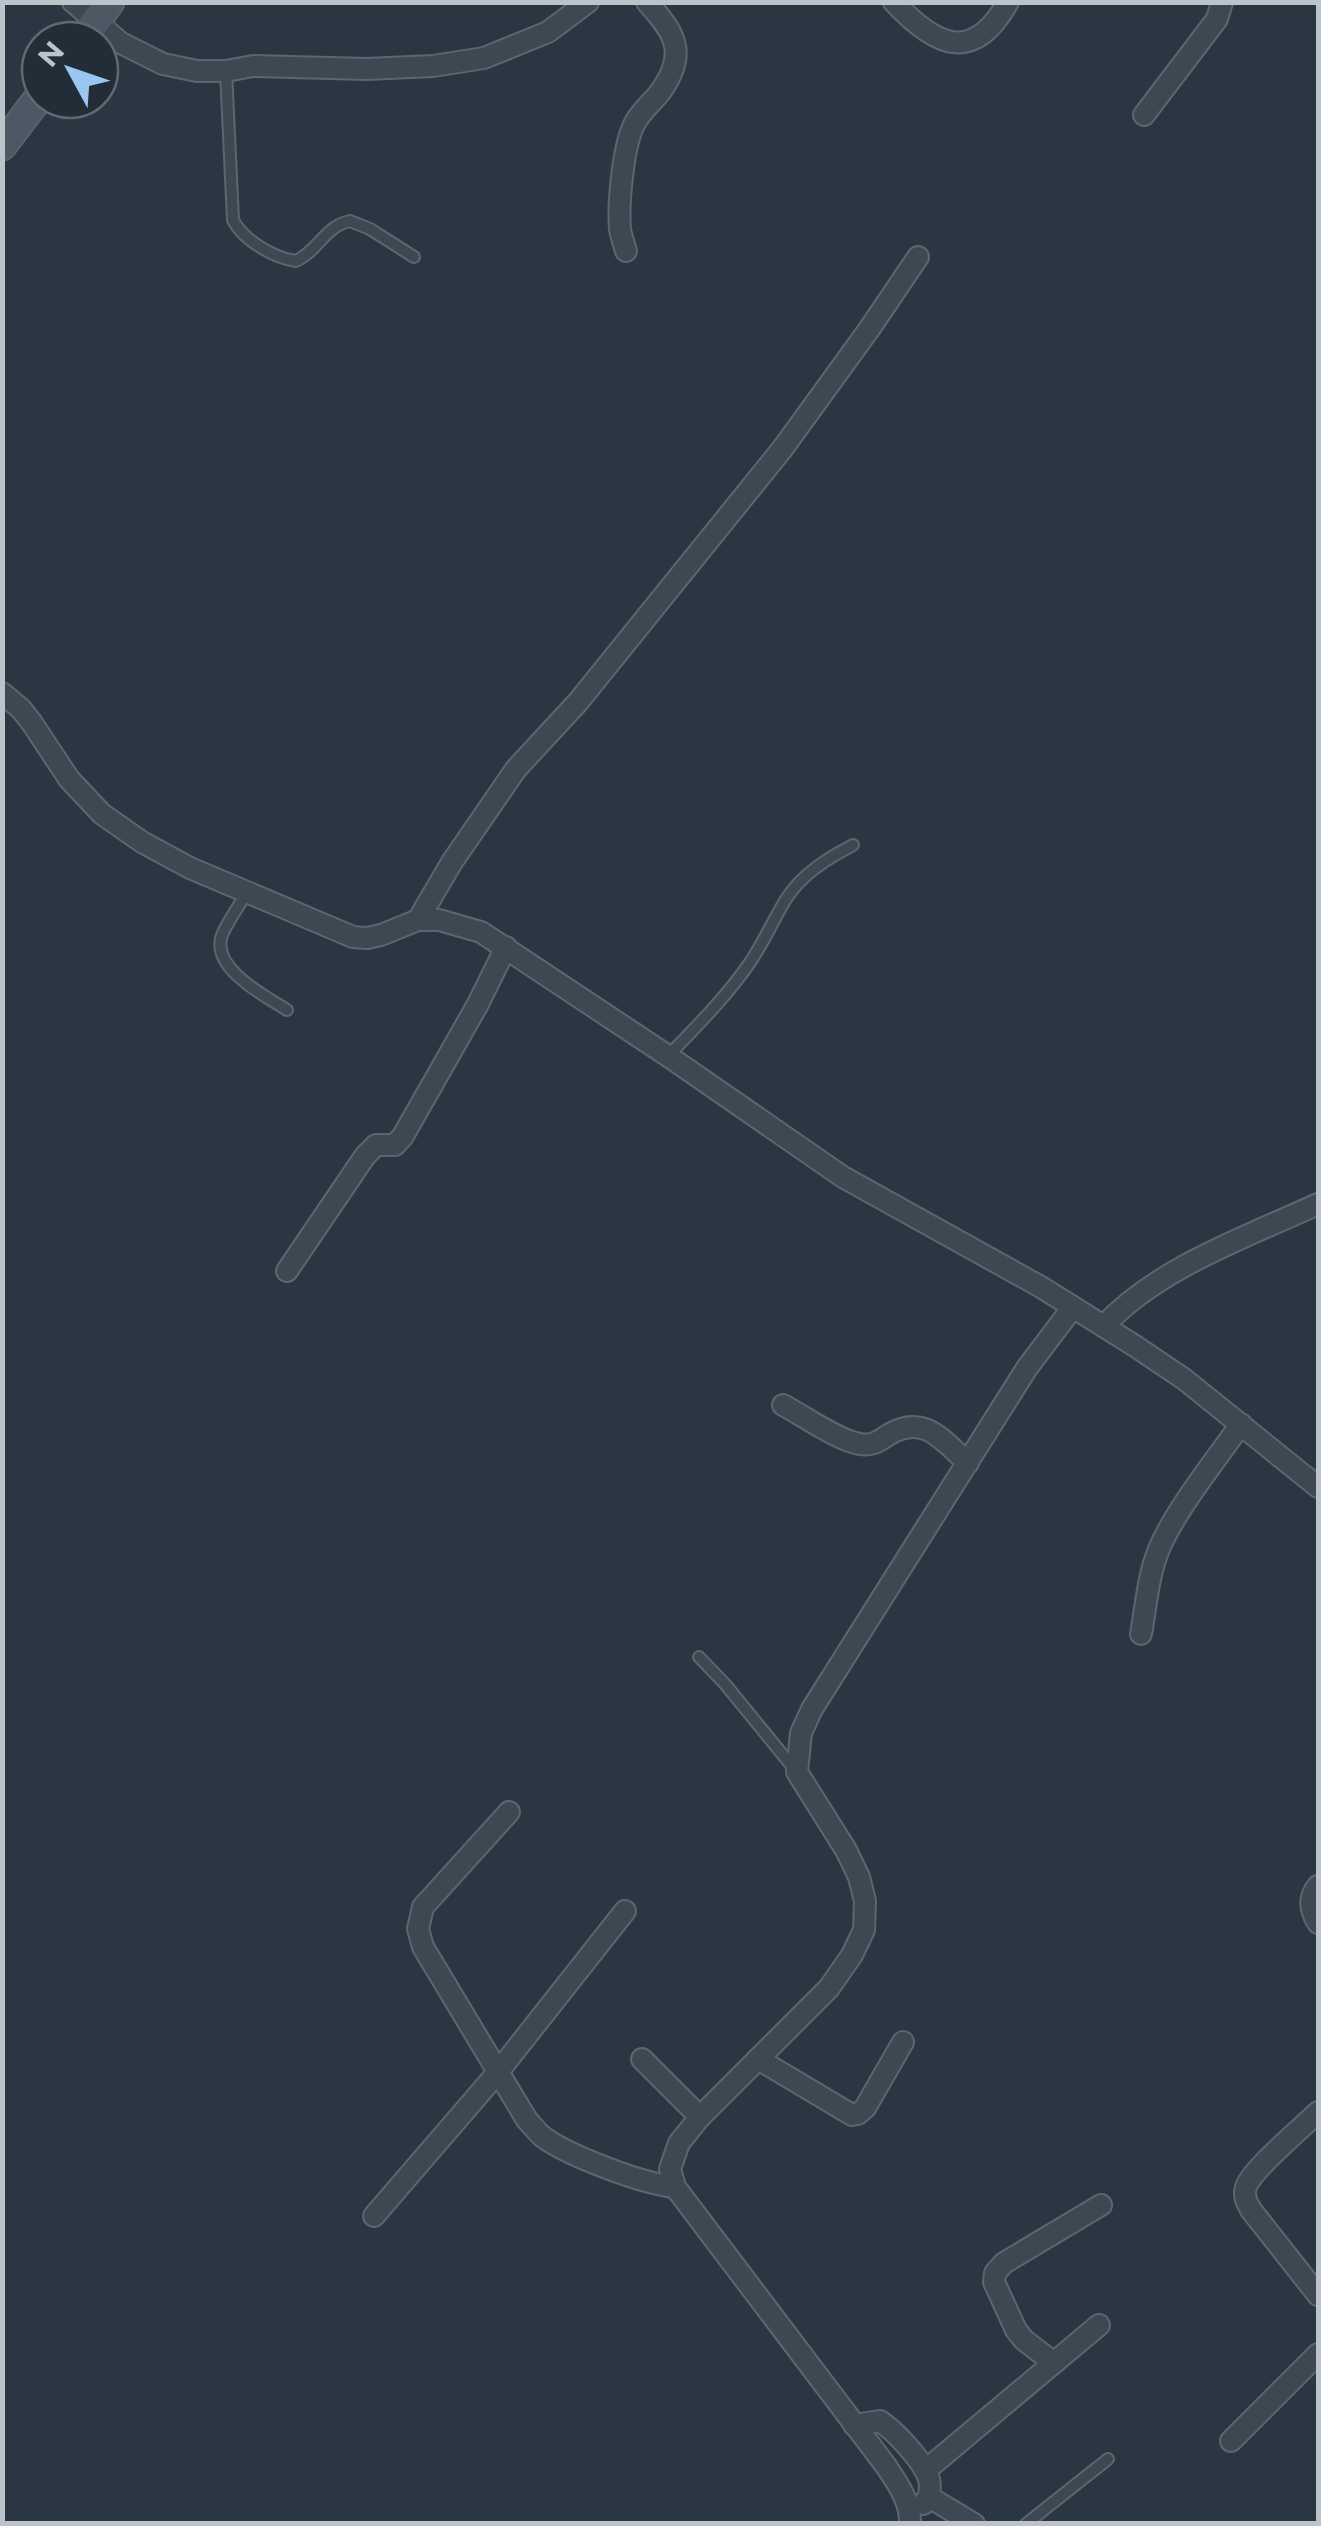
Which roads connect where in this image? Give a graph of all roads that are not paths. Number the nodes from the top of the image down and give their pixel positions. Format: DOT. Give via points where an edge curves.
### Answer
graph roads {
  1 [pos="73,2"];
  2 [pos="588,2"];
  3 [pos="648,2"];
  4 [pos="894,2"];
  5 [pos="1008,2"];
  6 [pos="1222,2"];
  7 [pos="94,20"];
  8 [pos="120,43"];
  9 [pos="226,71"];
  10 [pos="1144,115"];
  11 [pos="22,120"];
  12 [pos="2,146"];
  13 [pos="626,251"];
  14 [pos="414,257"];
  15 [pos="918,257"];
  16 [pos="2,694"];
  17 [pos="853,845"];
  18 [pos="247,892"];
  19 [pos="418,920"];
  20 [pos="506,947"];
  21 [pos="287,1010"];
  22 [pos="668,1056"];
  23 [pos="1318,1204"];
  24 [pos="287,1271"];
  25 [pos="1073,1306"];
  26 [pos="1104,1326"];
  27 [pos="783,1404"];
  28 [pos="1240,1424"];
  29 [pos="968,1462"];
  30 [pos="1318,1487"];
  31 [pos="1141,1634"];
  32 [pos="699,1657"];
  33 [pos="796,1772"];
  34 [pos="509,1812"];
  35 [pos="1318,1886"];
  36 [pos="625,1910"];
  37 [pos="1318,1923"];
  38 [pos="903,2042"];
  39 [pos="758,2058"];
  40 [pos="642,2059"];
  41 [pos="498,2072"];
  42 [pos="1318,2112"];
  43 [pos="700,2117"];
  44 [pos="674,2187"];
  45 [pos="1100,2205"];
  46 [pos="374,2216"];
  47 [pos="1318,2295"];
  48 [pos="1099,2325"];
  49 [pos="1318,2354"];
  50 [pos="1054,2363"];
  51 [pos="854,2425"];
  52 [pos="1231,2441"];
  53 [pos="1108,2459"];
  54 [pos="926,2470"];
  55 [pos="929,2497"];
  56 [pos="910,2520"];
  57 [pos="974,2524"];
  58 [pos="1026,2524"];
  1 -- 7 [label="street"];
  2 -- 9 [label="street" via="548,32 484,58 432,66"];
  3 -- 13 [label="street" via="673,34 676,51 662,90 634,124 628,144 620,230"];
  4 -- 5 [label="street" via="931,36 949,42 987,33"];
  6 -- 10 [label="street" via="1218,19"];
  8 -- 9 [label="street" via="163,64"];
  9 -- 14 [label="lane" via="233,220 244,235 296,262 332,228 350,221"];
  11 -- 12 [label="main road"];
  15 -- 19 [label="street" via="783,448 516,769"];
  16 -- 18 [label="street" via="21,708 68,779 102,814 190,868"];
  17 -- 22 [label="lane" via="788,895 751,961"];
  18 -- 19 [label="street" via="352,937 381,935"];
  18 -- 21 [label="lane" via="220,939 221,955 231,970"];
  19 -- 20 [label="street" via="458,924"];
  20 -- 22 [label="street"];
  20 -- 24 [label="street" via="403,1136 365,1156"];
  22 -- 25 [label="street" via="843,1177"];
  23 -- 26 [label="street" via="1164,1279"];
  25 -- 26 [label="street"];
  25 -- 29 [label="street"];
  26 -- 28 [label="street"];
  27 -- 29 [label="street" via="864,1445 919,1426"];
  28 -- 30 [label="street"];
  28 -- 31 [label="street" via="1159,1550"];
  29 -- 33 [label="street" via="812,1710"];
  32 -- 33 [label="lane"];
  33 -- 39 [label="street" via="859,1877 864,1930 829,1988"];
  34 -- 41 [label="street" via="423,1907 418,1929"];
  35 -- 37 [label="street" via="1311,1908"];
  36 -- 41 [label="street"];
  38 -- 39 [label="street" via="865,2108 852,2115"];
  39 -- 43 [label="street"];
  40 -- 43 [label="street"];
  41 -- 44 [label="street" via="527,2120 562,2149"];
  41 -- 46 [label="street"];
  42 -- 47 [label="street" via="1255,2173 1245,2198"];
  43 -- 44 [label="street" via="678,2143 670,2169"];
  44 -- 51 [label="street"];
  45 -- 50 [label="street" via="996,2273 1016,2330"];
  48 -- 50 [label="street"];
  49 -- 52 [label="street"];
  50 -- 54 [label="street"];
  51 -- 54 [label="street" via="886,2425"];
  51 -- 56 [label="street" via="902,2490"];
  53 -- 58 [label="lane"];
  54 -- 55 [label="street"];
  55 -- 56 [label="street"];
  55 -- 57 [label="street"];
}
